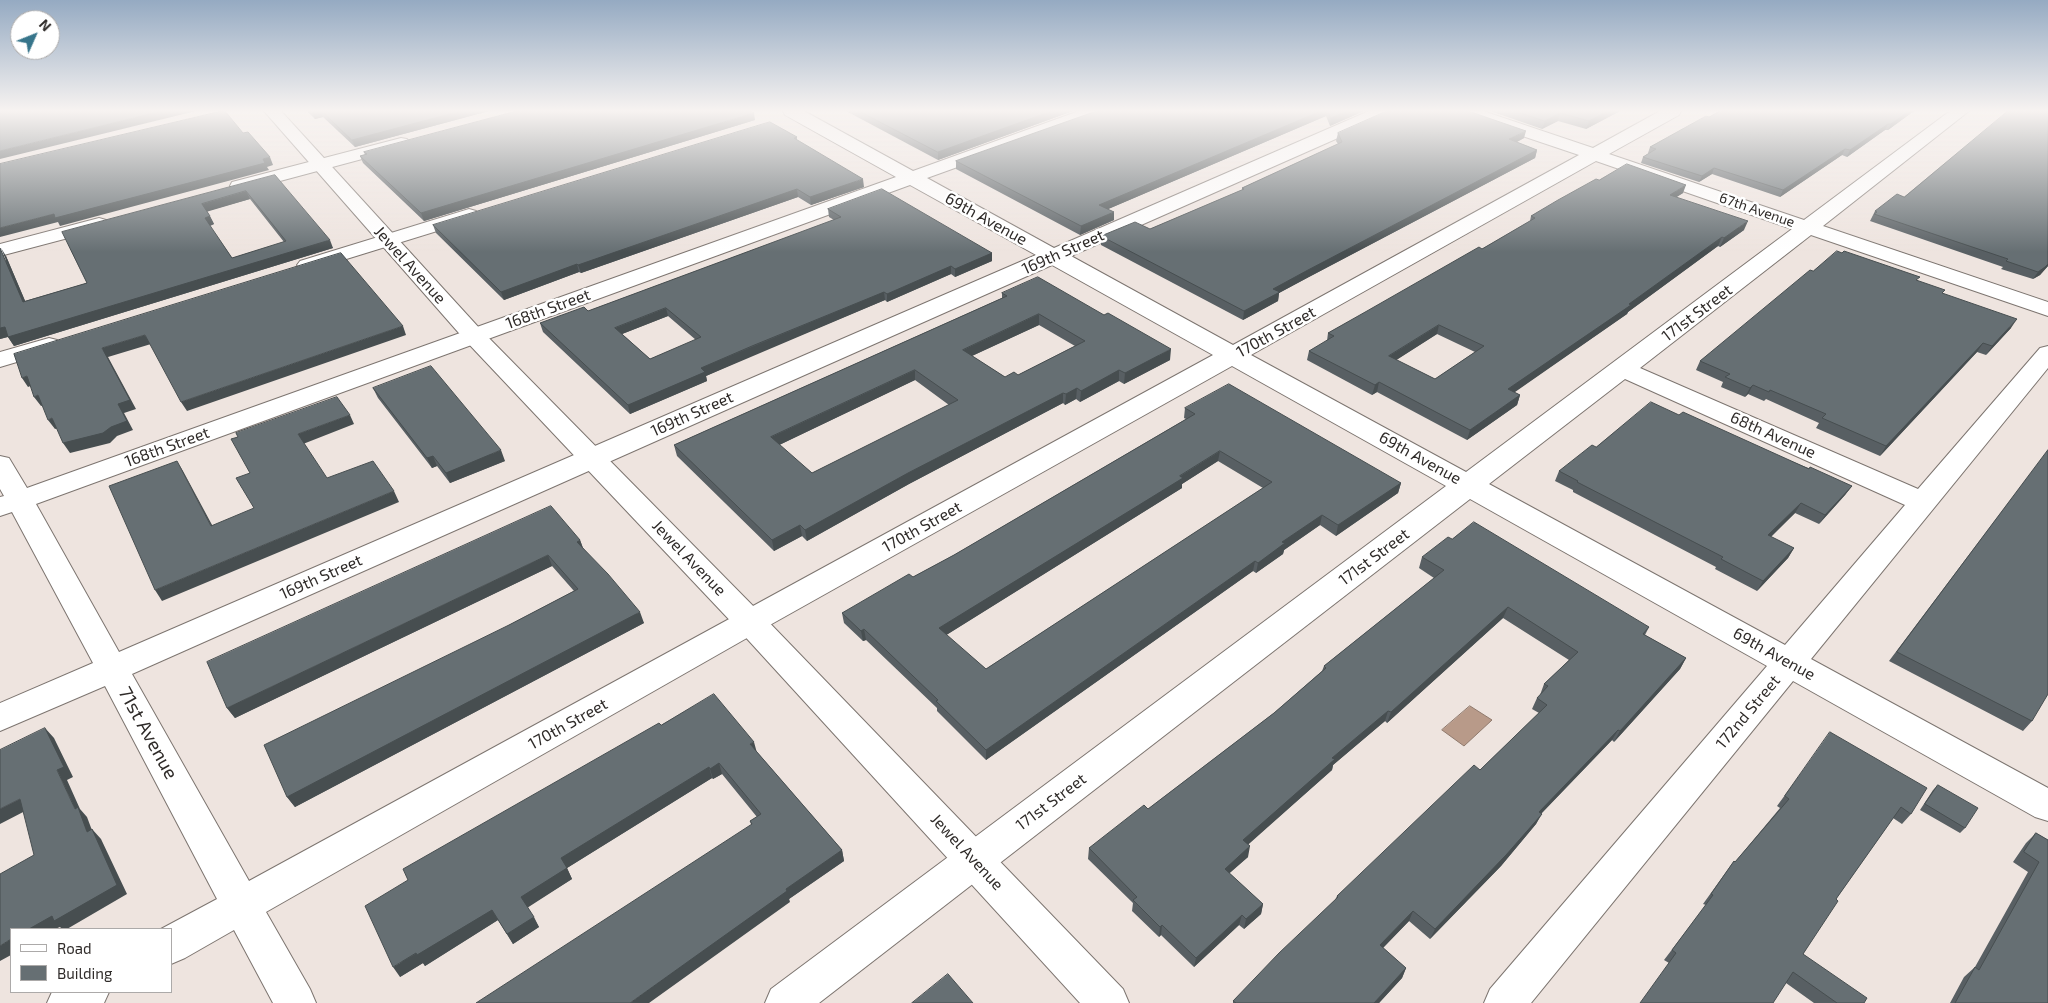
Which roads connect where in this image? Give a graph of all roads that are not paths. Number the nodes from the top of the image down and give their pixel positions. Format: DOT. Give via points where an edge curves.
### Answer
graph roads {
  1 [pos="314,158"];
  2 [pos="342,158"];
  3 [pos="874,158"];
  4 [pos="967,158"];
  5 [pos="1277,158"];
  6 [pos="1590,158"];
  7 [pos="1603,158"];
  8 [pos="1900,158"];
  9 [pos="319,164"];
  10 [pos="912,178"];
  11 [pos="226,190"];
  12 [pos="484,211"];
  13 [pos="113,220"];
  14 [pos="1808,228"];
  15 [pos="388,240"];
  16 [pos="0,250"];
  17 [pos="1052,256"];
  18 [pos="285,272"];
  19 [pos="2048,309"];
  20 [pos="473,335"];
  21 [pos="66,339"];
  22 [pos="2048,353"];
  23 [pos="1233,356"];
  24 [pos="0,360"];
  25 [pos="1623,369"];
  26 [pos="593,457"];
  27 [pos="0,464"];
  28 [pos="1469,485"];
  29 [pos="1923,502"];
  30 [pos="10,504"];
  31 [pos="750,622"];
  32 [pos="1789,662"];
  33 [pos="112,668"];
  34 [pos="0,718"];
  35 [pos="2048,806"];
  36 [pos="975,860"];
  37 [pos="242,906"];
  38 [pos="172,944"];
  39 [pos="86,993"];
  40 [pos="68,1003"];
  41 [pos="295,1003"];
  42 [pos="786,1003"];
  43 [pos="1108,1003"];
  44 [pos="1505,1003"];
  1 -- 9 [label="street, Jewel Avenue"];
  2 -- 9 [label="street"];
  3 -- 10 [label="street, 69th Avenue"];
  4 -- 10 [label="street, 168th Street"];
  5 -- 17 [label="street, 169th Street"];
  6 -- 23 [label="street, 170th Street"];
  7 -- 14 [label="street, 67th Avenue"];
  8 -- 14 [label="street, 171st Street"];
  9 -- 11 [label="street"];
  9 -- 15 [label="street, Jewel Avenue"];
  10 -- 17 [label="street, 69th Avenue"];
  10 -- 20 [label="street, 168th Street"];
  12 -- 15 [label="street"];
  13 -- 16 [label="street"];
  14 -- 19 [label="street, 67th Avenue"];
  14 -- 25 [label="street, 171st Street"];
  15 -- 18 [label="street"];
  15 -- 20 [label="street, Jewel Avenue"];
  17 -- 23 [label="street, 69th Avenue"];
  17 -- 26 [label="street, 169th Street"];
  20 -- 26 [label="street, Jewel Avenue"];
  20 -- 30 [label="street, 168th Street"];
  21 -- 24 [label="street"];
  22 -- 29 [label="street, 172nd Street"];
  23 -- 28 [label="street, 69th Avenue"];
  23 -- 31 [label="street, 170th Street"];
  25 -- 28 [label="street, 171st Street"];
  25 -- 29 [label="street, 68th Avenue"];
  26 -- 31 [label="street, Jewel Avenue"];
  26 -- 33 [label="street, 169th Street"];
  27 -- 30 [label="street, 71st Avenue"];
  28 -- 32 [label="street, 69th Avenue"];
  28 -- 36 [label="street, 171st Street"];
  29 -- 32 [label="street, 172nd Street"];
  30 -- 33 [label="street, 71st Avenue"];
  31 -- 36 [label="street, Jewel Avenue"];
  31 -- 37 [label="street, 170th Street"];
  32 -- 35 [label="street, 69th Avenue"];
  32 -- 44 [label="street, 172nd Street"];
  33 -- 34 [label="street, 169th Street"];
  33 -- 37 [label="street, 71st Avenue"];
  36 -- 42 [label="street, 171st Street"];
  36 -- 43 [label="street, Jewel Avenue"];
  37 -- 38 [label="street, 170th Street"];
  37 -- 41 [label="street, 71st Avenue"];
  39 -- 40 [label="street"];
}
